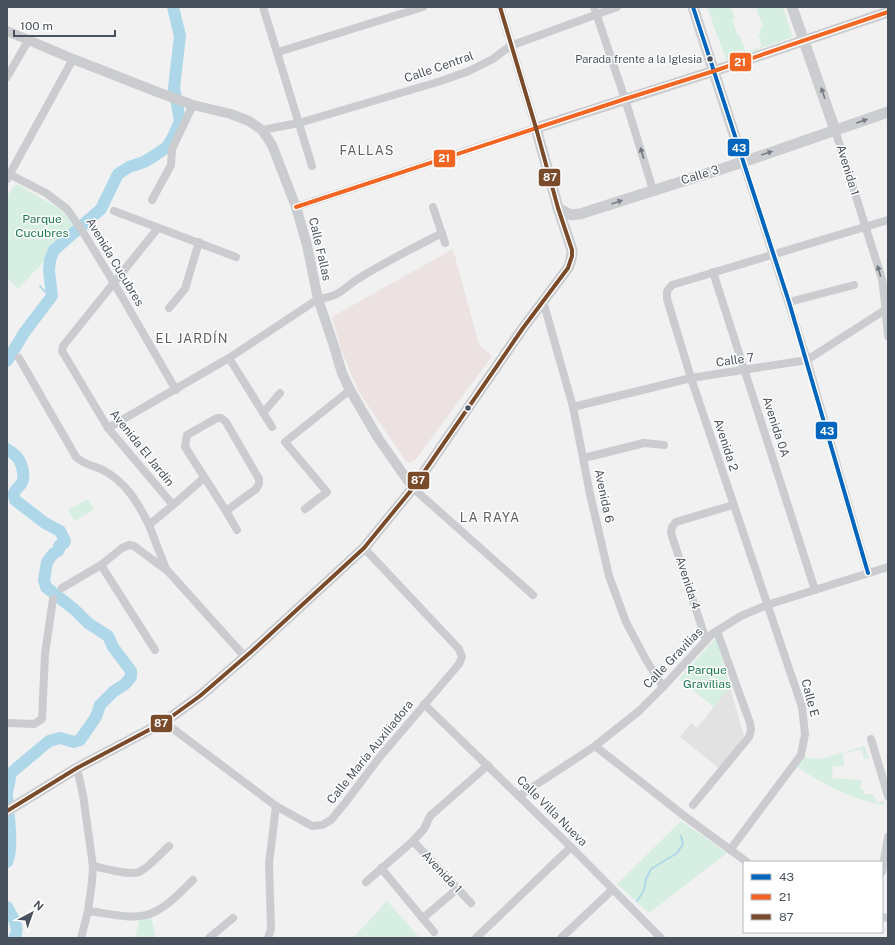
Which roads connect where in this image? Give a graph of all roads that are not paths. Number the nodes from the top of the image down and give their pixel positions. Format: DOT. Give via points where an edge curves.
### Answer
graph roads {
  1 [pos="263,7"];
  2 [pos="423,7"];
  3 [pos="500,7"];
  4 [pos="617,7"];
  5 [pos="693,7"];
  6 [pos="792,7"];
  7 [pos="595,11"];
  8 [pos="888,12"];
  9 [pos="7,31"];
  10 [pos="28,41"];
  11 [pos="805,41"];
  12 [pos="510,46"];
  13 [pos="278,52"];
  14 [pos="73,59"];
  15 [pos="714,71"];
  16 [pos="7,78"];
  17 [pos="625,99"];
  18 [pos="193,105"];
  19 [pos="888,112"];
  20 [pos="299,123"];
  21 [pos="536,128"];
  22 [pos="262,130"];
  23 [pos="835,130"];
  24 [pos="743,162"];
  25 [pos="312,166"];
  26 [pos="8,175"];
  27 [pos="653,190"];
  28 [pos="152,200"];
  29 [pos="296,206"];
  30 [pos="433,207"];
  31 [pos="558,208"];
  32 [pos="114,211"];
  33 [pos="580,214"];
  34 [pos="888,220"];
  35 [pos="865,227"];
  36 [pos="158,228"];
  37 [pos="442,233"];
  38 [pos="198,242"];
  39 [pos="445,243"];
  40 [pos="569,244"];
  41 [pos="773,254"];
  42 [pos="236,257"];
  43 [pos="713,272"];
  44 [pos="114,283"];
  45 [pos="854,285"];
  46 [pos="318,299"];
  47 [pos="542,301"];
  48 [pos="789,302"];
  49 [pos="169,308"];
  50 [pos="887,309"];
  51 [pos="888,336"];
  52 [pos="19,358"];
  53 [pos="229,358"];
  54 [pos="806,360"];
  55 [pos="746,370"];
  56 [pos="691,378"];
  57 [pos="176,390"];
  58 [pos="350,390"];
  59 [pos="280,393"];
  60 [pos="573,407"];
  61 [pos="263,413"];
  62 [pos="272,427"];
  63 [pos="108,428"];
  64 [pos="664,445"];
  65 [pos="584,458"];
  66 [pos="204,478"];
  67 [pos="413,488"];
  68 [pos="172,505"];
  69 [pos="733,505"];
  70 [pos="305,509"];
  71 [pos="226,511"];
  72 [pos="149,525"];
  73 [pos="237,530"];
  74 [pos="364,548"];
  75 [pos="101,565"];
  76 [pos="888,568"];
  77 [pos="166,570"];
  78 [pos="868,573"];
  79 [pos="62,588"];
  80 [pos="815,590"];
  81 [pos="532,595"];
  82 [pos="53,599"];
  83 [pos="767,605"];
  84 [pos="717,630"];
  85 [pos="706,640"];
  86 [pos="156,650"];
  87 [pos="245,657"];
  88 [pos="663,687"];
  89 [pos="424,704"];
  90 [pos="164,722"];
  91 [pos="7,723"];
  92 [pos="870,739"];
  93 [pos="595,746"];
  94 [pos="488,765"];
  95 [pos="77,768"];
  96 [pos="519,796"];
  97 [pos="888,796"];
  98 [pos="693,805"];
  99 [pos="276,806"];
  100 [pos="12,808"];
  101 [pos="888,837"];
  102 [pos="413,841"];
  103 [pos="169,846"];
  104 [pos="571,847"];
  105 [pos="730,850"];
  106 [pos="746,861"];
  107 [pos="93,866"];
  108 [pos="883,866"];
  109 [pos="381,868"];
  110 [pos="193,880"];
  111 [pos="366,882"];
  112 [pos="457,889"];
  113 [pos="612,890"];
  114 [pos="470,904"];
  115 [pos="88,911"];
  116 [pos="233,918"];
  117 [pos="423,918"];
  118 [pos="434,932"];
  119 [pos="81,938"];
  120 [pos="209,938"];
  121 [pos="268,938"];
  122 [pos="476,938"];
  123 [pos="561,938"];
  124 [pos="661,938"];
  1 -- 13 [label="street"];
  2 -- 13 [label="street"];
  3 -- 12 [label="street"];
  4 -- 7 [label="street, Calle Central"];
  5 -- 15 [label="main road"];
  6 -- 11 [label="main road, Avenida 1"];
  7 -- 12 [label="street, Calle Central"];
  7 -- 17 [label="street"];
  8 -- 11 [label="main road"];
  9 -- 10 [label="street, Calle Fallas"];
  10 -- 14 [label="street, Calle Fallas"];
  10 -- 16 [label="street"];
  11 -- 15 [label="main road"];
  23 -- 11 [label="main road, Avenida 1, one-way"];
  12 -- 20 [label="street, Calle Central" via="493,59 469,71"];
  12 -- 21 [label="street"];
  13 -- 20 [label="street"];
  14 -- 18 [label="street, Calle Fallas"];
  14 -- 26 [label="street"];
  15 -- 17 [label="main road"];
  15 -- 24 [label="main road"];
  17 -- 21 [label="main road"];
  27 -- 17 [label="street, one-way"];
  18 -- 22 [label="street, Calle Fallas" via="231,114 249,121"];
  18 -- 28 [label="street" via="172,149 171,165"];
  23 -- 19 [label="main road, Calle 3, one-way"];
  20 -- 22 [label="street, Calle Central"];
  20 -- 25 [label="street"];
  21 -- 29 [label="street"];
  21 -- 31 [label="main road"];
  22 -- 29 [label="street, Calle Fallas" via="272,145"];
  24 -- 23 [label="main road, Calle 3, one-way"];
  23 -- 35 [label="street, Avenida 1"];
  24 -- 27 [label="main road, Calle 3"];
  24 -- 41 [label="street"];
  26 -- 44 [label="street, Avenida Cucubres" via="59,202 67,209"];
  33 -- 27 [label="main road, Calle 3, one-way"];
  29 -- 46 [label="street, Calle Fallas" via="308,245"];
  30 -- 37 [label="street"];
  31 -- 33 [label="main road" via="570,215"];
  31 -- 40 [label="main road"];
  32 -- 36 [label="street"];
  33 -- 40 [label="main road" via="572,227"];
  34 -- 35 [label="street"];
  35 -- 41 [label="street"];
  50 -- 35 [label="street, Avenida 1, one-way" via="882,280"];
  36 -- 38 [label="street"];
  36 -- 44 [label="street, Avenida El Jardín"];
  37 -- 39 [label="street"];
  37 -- 46 [label="street" via="361,277 343,291"];
  38 -- 42 [label="street"];
  38 -- 49 [label="street" via="185,289"];
  40 -- 47 [label="main road" via="572,256 568,268"];
  41 -- 43 [label="street"];
  41 -- 48 [label="street"];
  43 -- 55 [label="street, Avenida 0A"];
  43 -- 56 [label="street, Avenida 2" via="672,285 667,290 666,299"];
  44 -- 57 [label="street, Avenida Cucubres"];
  44 -- 63 [label="street, Avenida El Jardín" via="63,346 62,351"];
  45 -- 48 [label="street"];
  46 -- 53 [label="street"];
  46 -- 58 [label="street, Calle Fallas"];
  47 -- 60 [label="street, Avenida 6"];
  47 -- 67 [label="main road"];
  48 -- 54 [label="street"];
  50 -- 51 [label="street, Avenida 1"];
  50 -- 54 [label="street, Calle 7"];
  52 -- 72 [label="street" via="76,457 81,463 103,470 121,484 131,494"];
  53 -- 57 [label="street"];
  53 -- 61 [label="street"];
  54 -- 55 [label="street, Calle 7"];
  54 -- 78 [label="street"];
  55 -- 56 [label="street, Calle 7"];
  55 -- 80 [label="street, Avenida 0A"];
  56 -- 60 [label="street, Calle 7"];
  56 -- 69 [label="street, Avenida 2"];
  57 -- 63 [label="street"];
  58 -- 67 [label="street, Calle Fallas" via="378,438"];
  58 -- 70 [label="street" via="285,442 327,492"];
  59 -- 61 [label="street"];
  60 -- 65 [label="street, Avenida 6"];
  61 -- 62 [label="street"];
  63 -- 68 [label="street, Avenida El Jardín"];
  64 -- 65 [label="street" via="644,443"];
  65 -- 88 [label="street, Avenida 6" via="609,576 618,603 645,658"];
  66 -- 68 [label="street"];
  66 -- 71 [label="street"];
  66 -- 71 [label="street" via="185,448 185,441 187,435 221,418 226,422 259,479 256,489"];
  67 -- 74 [label="main road"];
  67 -- 81 [label="street"];
  68 -- 72 [label="street, Avenida El Jardín"];
  69 -- 83 [label="street, Avenida 2"];
  69 -- 85 [label="street, Avenida 4" via="676,522 672,527 671,533"];
  71 -- 73 [label="street"];
  72 -- 77 [label="street"];
  74 -- 87 [label="main road"];
  74 -- 89 [label="street, Calle María Auxiliadora" via="459,649 462,657 459,664"];
  75 -- 77 [label="street" via="122,548 134,546"];
  75 -- 79 [label="street"];
  75 -- 86 [label="street"];
  76 -- 78 [label="street, Calle Gravilias"];
  77 -- 87 [label="street"];
  78 -- 80 [label="street, Calle Gravilias"];
  80 -- 83 [label="street, Calle Gravilias"];
  82 -- 91 [label="street" via="44,654 42,719 34,724"];
  83 -- 84 [label="street, Calle Gravilias"];
  83 -- 105 [label="street, Calle E" via="802,707 805,734 801,755"];
  84 -- 85 [label="street, Calle Gravilias"];
  84 -- 98 [label="street" via="751,730 749,737"];
  85 -- 88 [label="street, Calle Gravilias"];
  87 -- 90 [label="main road" via="200,696"];
  88 -- 93 [label="street, Calle Gravilias" via="639,711"];
  89 -- 94 [label="street, Calle Villa Nueva"];
  89 -- 99 [label="street, Calle María Auxiliadora" via="378,758 331,820 322,825 312,826"];
  90 -- 95 [label="main road"];
  90 -- 99 [label="street, Calle María Auxiliadora"];
  92 -- 97 [label="street"];
  93 -- 96 [label="street, Calle Gravilias"];
  93 -- 105 [label="street"];
  94 -- 96 [label="street, Calle Villa Nueva"];
  94 -- 102 [label="street" via="430,816 424,829"];
  95 -- 100 [label="main road"];
  95 -- 107 [label="street"];
  96 -- 104 [label="street, Calle Villa Nueva"];
  99 -- 121 [label="street" via="268,864 271,929"];
  101 -- 108 [label="street"];
  102 -- 109 [label="street"];
  102 -- 112 [label="street, Avenida 1"];
  103 -- 107 [label="street" via="140,872 133,874"];
  104 -- 113 [label="street, Calle Villa Nueva"];
  104 -- 122 [label="street"];
  105 -- 106 [label="street"];
  107 -- 115 [label="street"];
  109 -- 111 [label="street"];
  109 -- 117 [label="street"];
  110 -- 115 [label="street" via="152,913 126,916"];
  112 -- 114 [label="street, Avenida 1"];
  112 -- 117 [label="street"];
  113 -- 123 [label="street"];
  113 -- 124 [label="street, Calle Villa Nueva"];
  115 -- 119 [label="street"];
  116 -- 120 [label="street"];
  117 -- 118 [label="street"];
}
